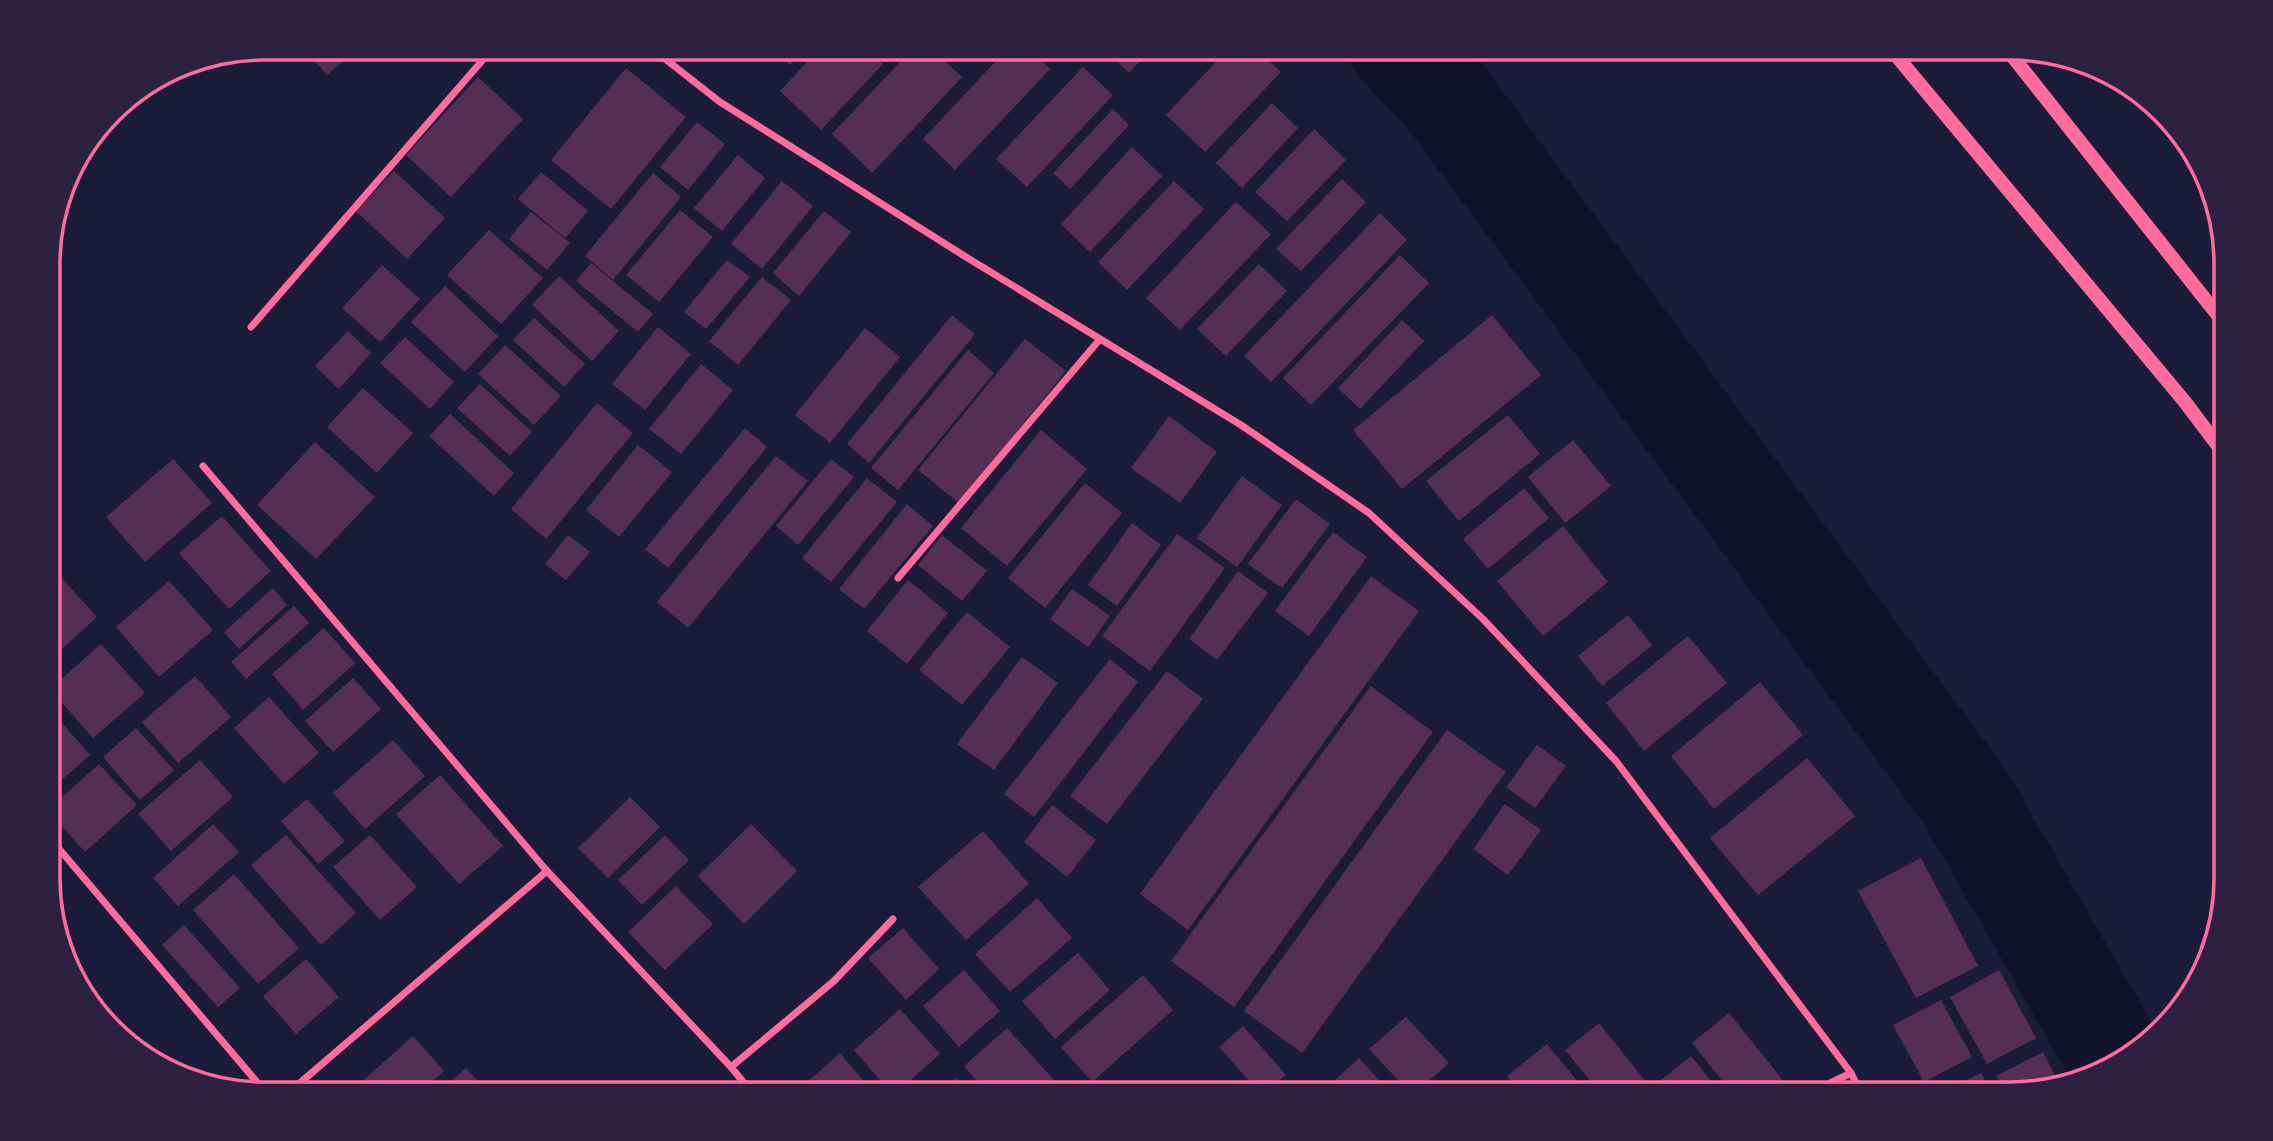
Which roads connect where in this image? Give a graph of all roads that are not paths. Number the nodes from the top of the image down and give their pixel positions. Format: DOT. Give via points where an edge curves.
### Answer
graph roads {
  1 [pos="483,60"];
  2 [pos="667,60"];
  3 [pos="1900,60"];
  4 [pos="2016,60"];
  5 [pos="2214,310"];
  6 [pos="251,327"];
  7 [pos="1100,339"];
  8 [pos="2214,440"];
  9 [pos="203,466"];
  10 [pos="898,578"];
  11 [pos="60,850"];
  12 [pos="547,871"];
  13 [pos="893,919"];
  14 [pos="731,1067"];
  15 [pos="1850,1073"];
  16 [pos="256,1081"];
  17 [pos="1833,1081"];
  18 [pos="1854,1081"];
  19 [pos="302,1082"];
  20 [pos="743,1082"];
  1 -- 6 [label="street"];
  2 -- 7 [label="street" via="720,102"];
  3 -- 8 [label="main road"];
  4 -- 5 [label="main road"];
  7 -- 10 [label="street"];
  7 -- 15 [label="street" via="1241,425 1369,513 1483,619 1616,761"];
  9 -- 12 [label="street"];
  11 -- 16 [label="street"];
  12 -- 14 [label="street"];
  12 -- 19 [label="street"];
  13 -- 14 [label="street" via="834,981"];
  14 -- 20 [label="street"];
  15 -- 17 [label="street"];
  15 -- 18 [label="street"];
}
